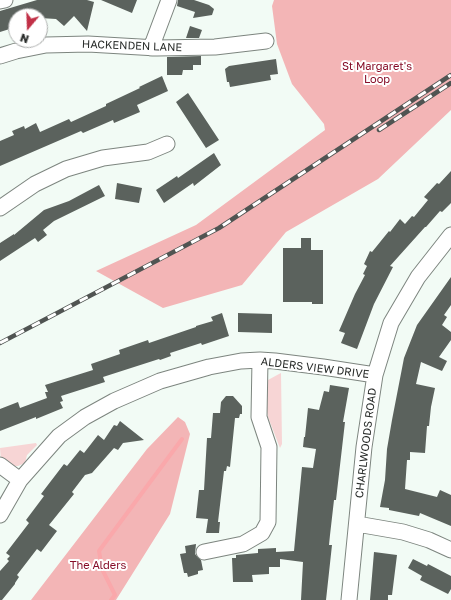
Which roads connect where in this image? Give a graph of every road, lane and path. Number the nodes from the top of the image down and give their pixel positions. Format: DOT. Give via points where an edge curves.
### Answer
graph roads {
  1 [pos="5,0"];
  2 [pos="169,0"];
  3 [pos="0,1"];
  4 [pos="266,41"];
  5 [pos="151,48"];
  6 [pos="0,56"];
  7 [pos="167,144"];
  8 [pos="0,208"];
  9 [pos="451,236"];
  10 [pos="260,360"];
  11 [pos="375,375"];
  12 [pos="0,465"];
  13 [pos="20,480"];
  14 [pos="0,515"];
  15 [pos="357,524"];
  16 [pos="451,550"];
  17 [pos="204,552"];
  18 [pos="349,600"];
  1 -- 3 [label="street"];
  2 -- 5 [label="street"];
  4 -- 5 [label="street, HACKENDEN LANE"];
  5 -- 6 [label="street, HACKENDEN LANE" via="88,44 46,45"];
  7 -- 8 [label="street" via="148,152 103,158 66,169 35,184"];
  9 -- 11 [label="street, CHARLWOODS ROAD" via="418,278 391,323"];
  10 -- 11 [label="street, ALDERS VIEW DRIVE"];
  10 -- 13 [label="street, ALDERS VIEW DRIVE" via="209,367 160,381 114,401 85,417 59,436"];
  10 -- 17 [label="street" via="259,417 269,447 268,522 262,533 243,544"];
  11 -- 15 [label="street, CHARLWOODS ROAD" via="364,447"];
  12 -- 13 [label="street"];
  13 -- 14 [label="street, ALDERS VIEW DRIVE"];
  15 -- 16 [label="street" via="403,532"];
  15 -- 18 [label="street, CHARLWOODS ROAD"];
}
